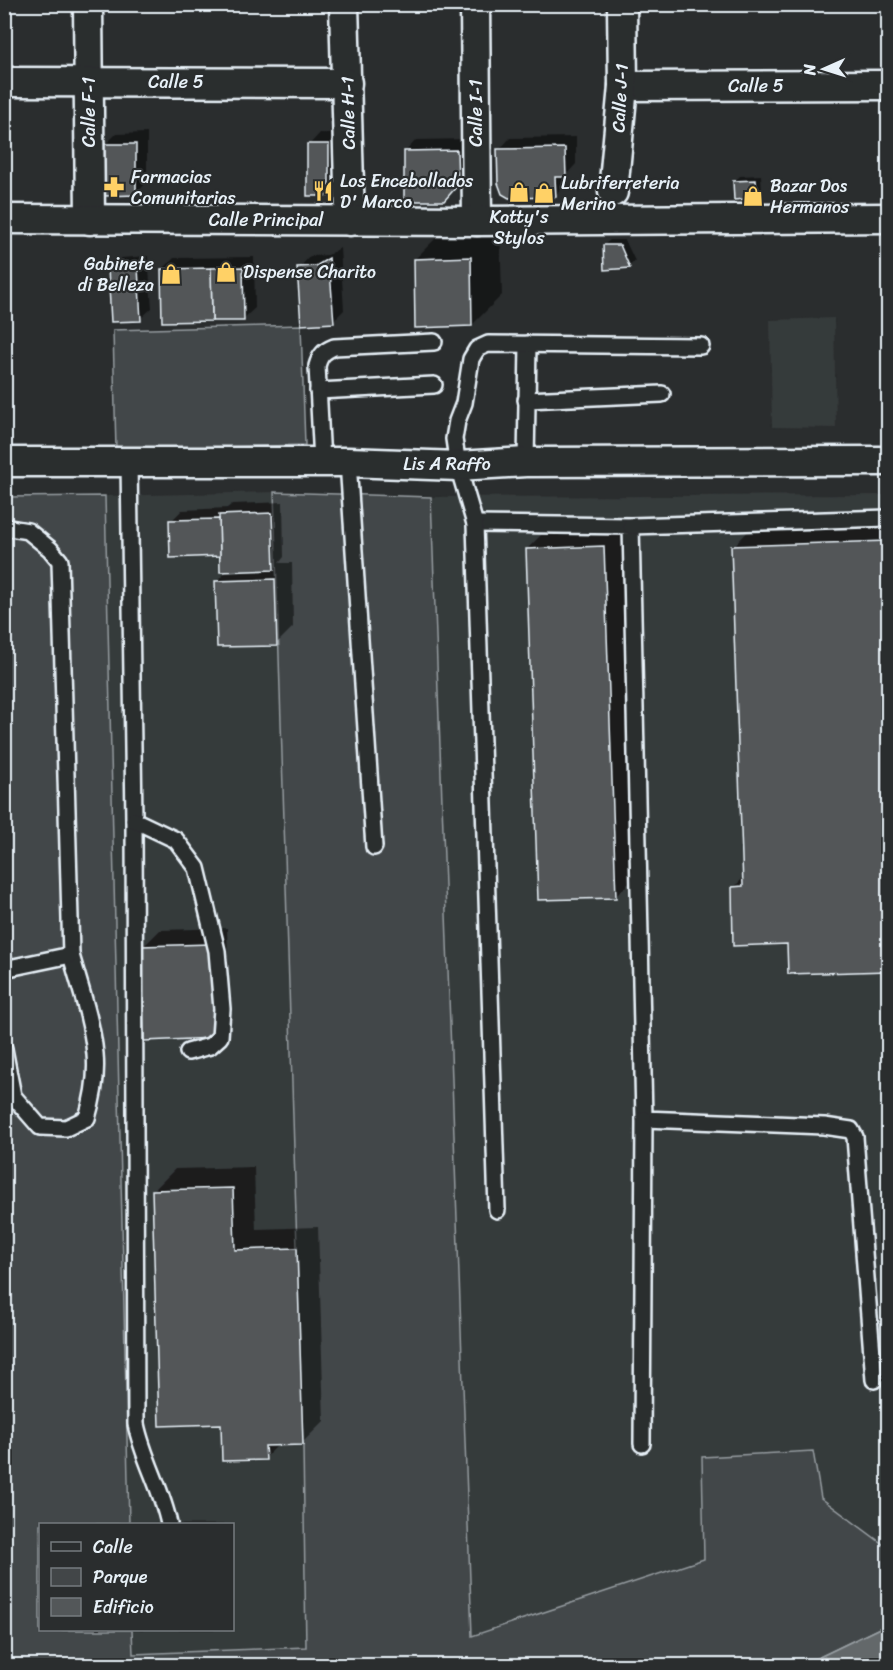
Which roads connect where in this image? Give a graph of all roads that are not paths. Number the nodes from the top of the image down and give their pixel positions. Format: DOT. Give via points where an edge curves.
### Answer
graph roads {
  1 [pos="88,4"];
  2 [pos="344,4"];
  3 [pos="475,4"];
  4 [pos="622,4"];
  5 [pos="4,82"];
  6 [pos="89,82"];
  7 [pos="347,83"];
  8 [pos="888,85"];
  9 [pos="623,86"];
  10 [pos="614,192"];
  11 [pos="888,218"];
  12 [pos="4,219"];
  13 [pos="90,220"];
  14 [pos="350,220"];
  15 [pos="477,220"];
  16 [pos="434,342"];
  17 [pos="528,344"];
  18 [pos="701,346"];
  19 [pos="434,385"];
  20 [pos="318,391"];
  21 [pos="662,394"];
  22 [pos="526,400"];
  23 [pos="888,461"];
  24 [pos="4,462"];
  25 [pos="129,462"];
  26 [pos="335,462"];
  27 [pos="526,462"];
  28 [pos="458,466"];
  29 [pos="888,518"];
  30 [pos="475,525"];
  31 [pos="631,526"];
  32 [pos="4,527"];
  33 [pos="134,820"];
  34 [pos="374,847"];
  35 [pos="71,955"];
  36 [pos="4,969"];
  37 [pos="4,1049"];
  38 [pos="188,1052"];
  39 [pos="644,1119"];
  40 [pos="496,1210"];
  41 [pos="874,1380"];
  42 [pos="642,1444"];
  43 [pos="169,1523"];
  1 -- 6 [label="street, Calle F-1"];
  2 -- 7 [label="street, Calle H-1"];
  3 -- 15 [label="street, Calle I-1"];
  4 -- 9 [label="street, Calle J-1"];
  5 -- 6 [label="street, Calle 5"];
  6 -- 7 [label="street, Calle 5"];
  6 -- 13 [label="street, Calle F-1"];
  7 -- 14 [label="street, Calle H-1"];
  8 -- 9 [label="street, Calle 5"];
  9 -- 10 [label="street, Calle J-1"];
  11 -- 15 [label="street, Calle Principal"];
  12 -- 13 [label="street, Calle Principal"];
  13 -- 14 [label="street, Calle Principal"];
  14 -- 15 [label="street, Calle Principal"];
  16 -- 20 [label="lane" via="334,347 324,351 317,366"];
  17 -- 18 [label="lane"];
  17 -- 22 [label="lane"];
  17 -- 28 [label="lane" via="488,344 477,349 471,359 464,403 456,421"];
  19 -- 20 [label="lane"];
  20 -- 26 [label="lane"];
  21 -- 22 [label="lane"];
  22 -- 27 [label="lane"];
  23 -- 27 [label="street, Lis A Raffo"];
  24 -- 25 [label="street, Lis A Raffo"];
  25 -- 26 [label="street, Lis A Raffo"];
  25 -- 33 [label="lane"];
  26 -- 28 [label="street, Lis A Raffo"];
  26 -- 34 [label="lane"];
  27 -- 28 [label="street, Lis A Raffo"];
  28 -- 30 [label="lane"];
  29 -- 31 [label="lane"];
  30 -- 31 [label="lane"];
  30 -- 40 [label="lane"];
  31 -- 39 [label="lane"];
  32 -- 35 [label="lane" via="28,531 60,561"];
  33 -- 38 [label="lane" via="176,840 197,868 207,903 217,951 220,1037 210,1047"];
  33 -- 43 [label="lane" via="136,1424"];
  35 -- 36 [label="lane"];
  35 -- 37 [label="lane" via="95,1055 93,1095 87,1118 66,1128 40,1127 13,1096"];
  39 -- 41 [label="lane" via="851,1130 855,1137"];
  39 -- 42 [label="lane"];
}
